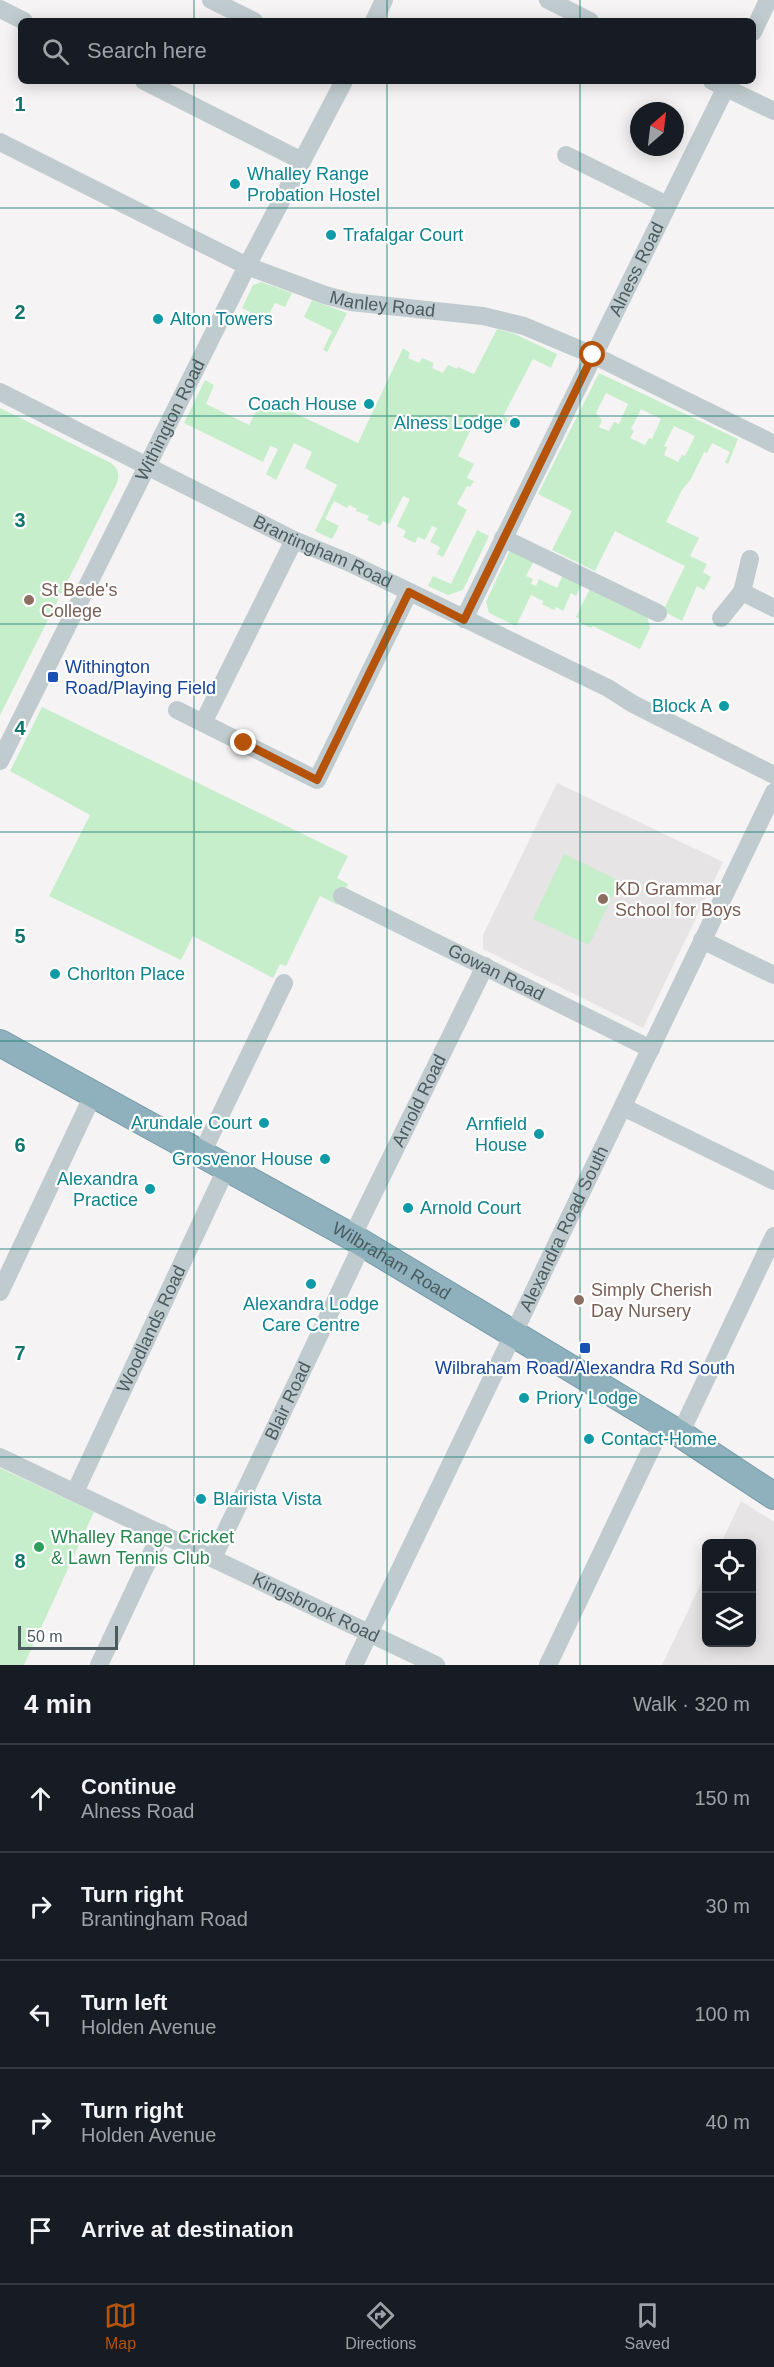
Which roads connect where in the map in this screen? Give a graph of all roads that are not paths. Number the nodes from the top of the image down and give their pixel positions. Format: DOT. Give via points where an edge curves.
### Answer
graph roads {
  1 [pos="212,0"];
  2 [pos="384,0"];
  3 [pos="548,0"];
  4 [pos="768,0"];
  5 [pos="0,9"];
  6 [pos="18,18"];
  7 [pos="248,18"];
  8 [pos="375,18"];
  9 [pos="584,18"];
  10 [pos="756,26"];
  11 [pos="150,84"];
  12 [pos="342,84"];
  13 [pos="722,84"];
  14 [pos="724,84"];
  15 [pos="774,111"];
  16 [pos="0,142"];
  17 [pos="566,155"];
  18 [pos="302,161"];
  19 [pos="667,205"];
  20 [pos="247,266"];
  21 [pos="593,355"];
  22 [pos="0,392"];
  23 [pos="774,444"];
  24 [pos="149,466"];
  25 [pos="503,538"];
  26 [pos="294,540"];
  27 [pos="750,559"];
  28 [pos="409,592"];
  29 [pos="742,592"];
  30 [pos="774,608"];
  31 [pos="658,613"];
  32 [pos="721,618"];
  33 [pos="464,620"];
  34 [pos="177,710"];
  35 [pos="203,723"];
  36 [pos="0,761"];
  37 [pos="774,775"];
  38 [pos="774,792"];
  39 [pos="342,896"];
  40 [pos="702,940"];
  41 [pos="485,966"];
  42 [pos="774,975"];
  43 [pos="284,983"];
  44 [pos="0,1043"];
  45 [pos="651,1048"];
  46 [pos="94,1093"];
  47 [pos="622,1107"];
  48 [pos="202,1153"];
  49 [pos="227,1167"];
  50 [pos="774,1181"];
  51 [pos="774,1236"];
  52 [pos="358,1240"];
  53 [pos="6,1263"];
  54 [pos="0,1292"];
  55 [pos="514,1333"];
  56 [pos="671,1429"];
  57 [pos="0,1457"];
  58 [pos="75,1492"];
  59 [pos="774,1496"];
  60 [pos="161,1533"];
  61 [pos="213,1558"];
  62 [pos="369,1634"];
  63 [pos="99,1665"];
  64 [pos="354,1665"];
  65 [pos="436,1665"];
  66 [pos="548,1665"];
  1 -- 7 [label="street"];
  2 -- 8 [label="street"];
  3 -- 9 [label="street"];
  4 -- 10 [label="street"];
  5 -- 6 [label="street"];
  11 -- 18 [label="street"];
  12 -- 18 [label="street, Withington Road"];
  13 -- 19 [label="street, Alness Road"];
  14 -- 15 [label="street"];
  16 -- 20 [label="street, Manley Road"];
  17 -- 19 [label="street"];
  18 -- 20 [label="street, Withington Road"];
  19 -- 21 [label="street, Alness Road"];
  20 -- 21 [label="street, Manley Road" via="351,302 483,316 524,326"];
  20 -- 24 [label="street, Withington Road"];
  21 -- 23 [label="street, Manley Road"];
  21 -- 25 [label="street, Alness Road"];
  22 -- 24 [label="street, Brantingham Road"];
  24 -- 26 [label="street, Brantingham Road"];
  24 -- 36 [label="street, Withington Road"];
  25 -- 31 [label="street"];
  25 -- 33 [label="street, Alness Road"];
  26 -- 28 [label="street, Brantingham Road"];
  26 -- 35 [label="street"];
  27 -- 29 [label="street"];
  28 -- 33 [label="street, Brantingham Road"];
  28 -- 35 [label="street" via="317,780"];
  29 -- 30 [label="street"];
  29 -- 32 [label="street"];
  33 -- 37 [label="street, Brantingham Road" via="608,688 633,705"];
  34 -- 35 [label="street"];
  38 -- 40 [label="street, Alexandra Road South"];
  39 -- 41 [label="street, Gowan Road"];
  40 -- 42 [label="street"];
  40 -- 45 [label="street, Alexandra Road South"];
  41 -- 45 [label="street, Gowan Road"];
  41 -- 52 [label="street, Arnold Road"];
  43 -- 48 [label="street"];
  44 -- 46 [label="highway, Wilbraham Road"];
  45 -- 47 [label="street, Alexandra Road South"];
  46 -- 48 [label="highway, Wilbraham Road"];
  46 -- 53 [label="street"];
  47 -- 50 [label="street"];
  47 -- 55 [label="street, Alexandra Road South"];
  48 -- 49 [label="highway, Wilbraham Road"];
  49 -- 52 [label="highway, Wilbraham Road"];
  49 -- 58 [label="street, Woodlands Road"];
  51 -- 56 [label="street"];
  52 -- 55 [label="highway, Wilbraham Road"];
  52 -- 61 [label="street, Blair Road"];
  53 -- 54 [label="street"];
  55 -- 56 [label="highway, Wilbraham Road"];
  55 -- 62 [label="street, Alexandra Road South"];
  56 -- 59 [label="highway, Wilbraham Road"];
  56 -- 66 [label="street"];
  57 -- 58 [label="street, Kingsbrook Road"];
  58 -- 60 [label="street, Kingsbrook Road"];
  60 -- 61 [label="street, Kingsbrook Road"];
  60 -- 63 [label="street"];
  61 -- 62 [label="street, Kingsbrook Road"];
  62 -- 64 [label="street, Alexandra Road South"];
  62 -- 65 [label="street, Kingsbrook Road"];
}
